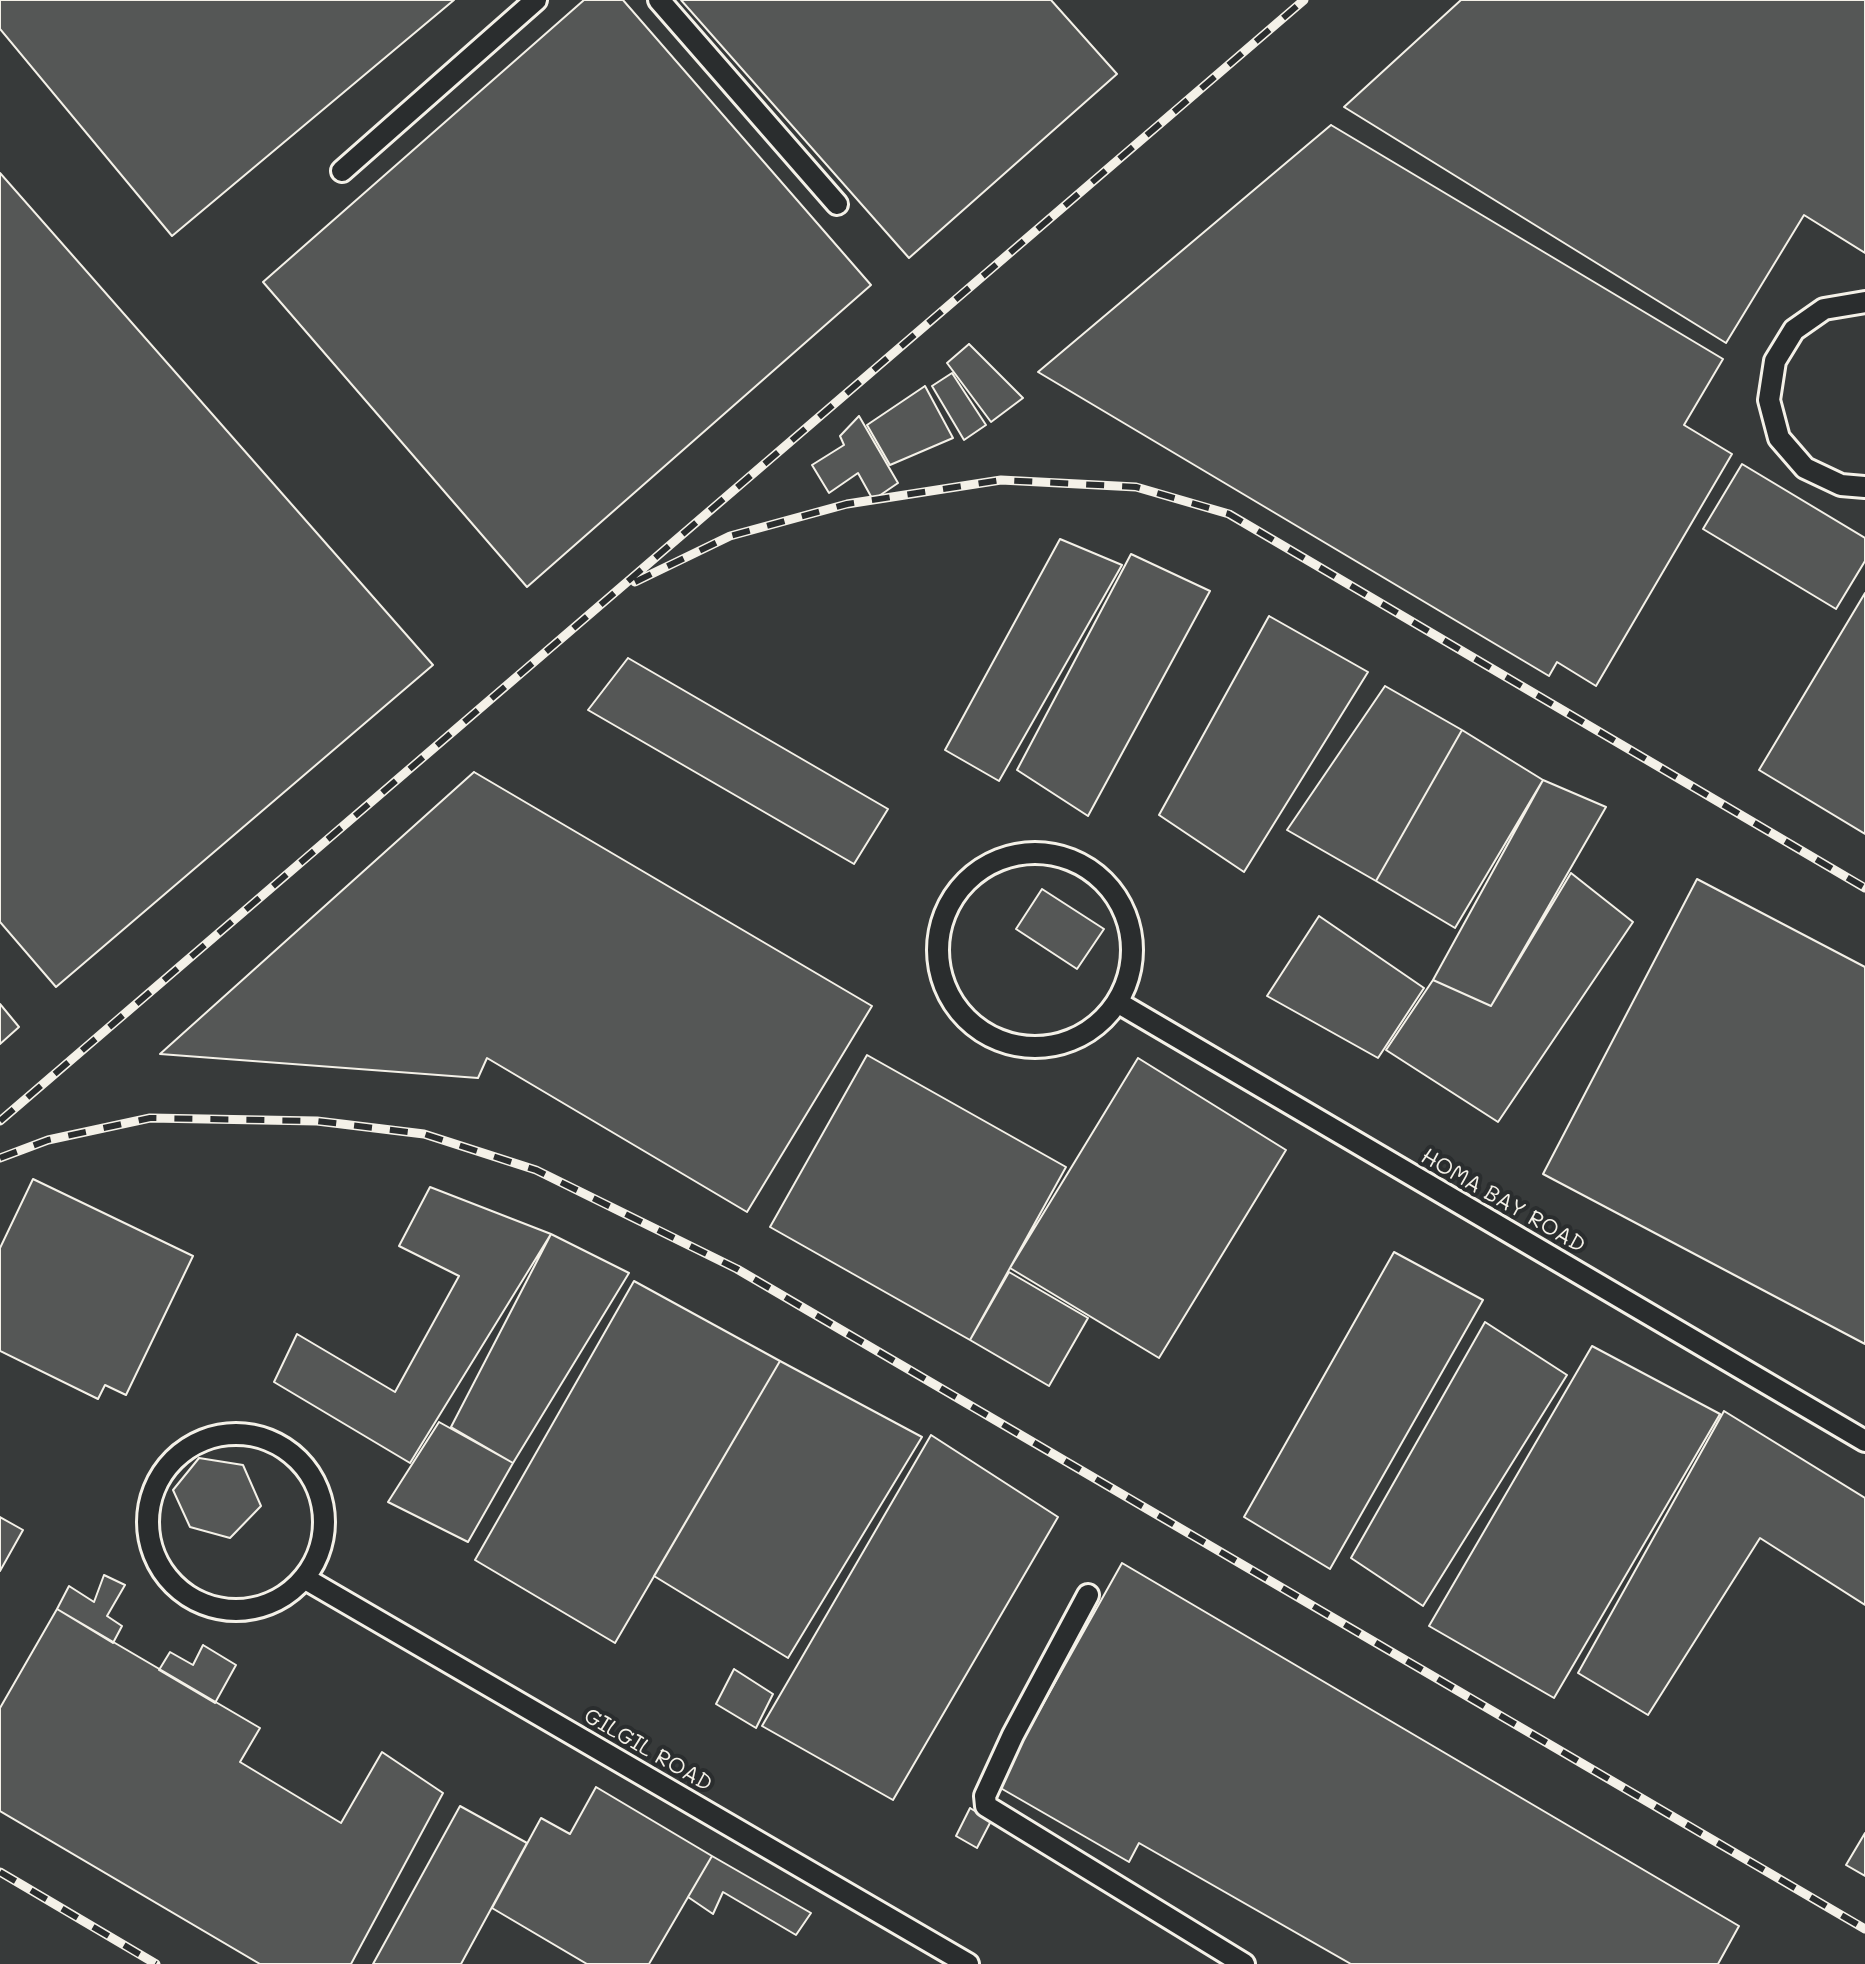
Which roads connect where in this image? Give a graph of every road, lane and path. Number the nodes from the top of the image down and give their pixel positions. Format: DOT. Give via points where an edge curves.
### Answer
graph roads {
  1 [pos="536,0"];
  2 [pos="659,0"];
  3 [pos="342,171"];
  4 [pos="837,204"];
  5 [pos="1865,302"];
  6 [pos="1865,487"];
  7 [pos="1117,1002"];
  8 [pos="1865,1441"];
  9 [pos="304,1578"];
  10 [pos="1088,1595"];
  11 [pos="968,1964"];
  12 [pos="1244,1964"];
  1 -- 3 [label="lane"];
  2 -- 4 [label="lane"];
  5 -- 6 [label="lane" via="1824,309 1794,330 1775,361 1769,400 1779,438 1805,468 1841,485"];
  7 -- 7 [label="lane" via="1132,960 1126,916 1116,896 1084,866 1063,857 1019,853 978,870 951,900 938,937 942,977 957,1006 980,1030 1022,1047 1055,1045 1086,1033"];
  7 -- 8 [label="lane, HOMA BAY ROAD"];
  9 -- 9 [label="lane" via="322,1543 323,1503 306,1467 291,1453 265,1439 236,1433 197,1442 167,1467 148,1519 155,1556 178,1588 214,1607 254,1608 290,1592"];
  9 -- 11 [label="lane, GILGIL ROAD"];
  10 -- 12 [label="lane" via="1013,1735 985,1796 986,1806"];
}
